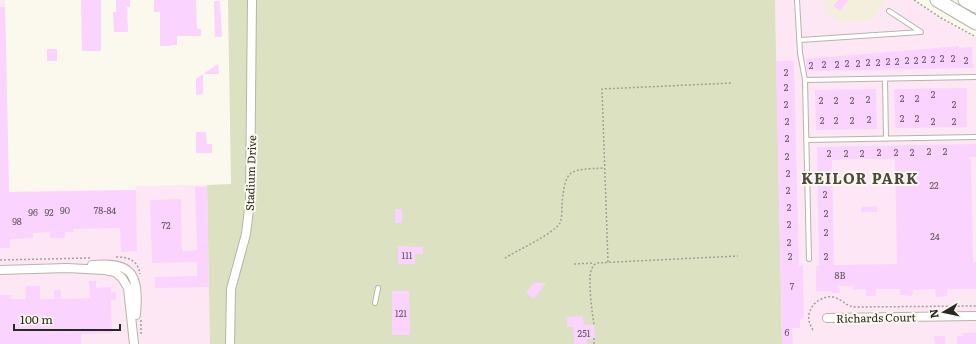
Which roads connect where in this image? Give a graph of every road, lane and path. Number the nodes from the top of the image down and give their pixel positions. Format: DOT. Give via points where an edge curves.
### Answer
graph roads {
  1 [pos="252,0"];
  2 [pos="797,0"];
  3 [pos="914,0"];
  4 [pos="937,0"];
  5 [pos="965,0"];
  6 [pos="976,6"];
  7 [pos="889,11"];
  8 [pos="976,23"];
  9 [pos="976,37"];
  10 [pos="800,40"];
  11 [pos="976,77"];
  12 [pos="885,79"];
  13 [pos="805,80"];
  14 [pos="732,83"];
  15 [pos="976,137"];
  16 [pos="886,139"];
  17 [pos="806,140"];
  18 [pos="605,168"];
  19 [pos="738,256"];
  20 [pos="505,258"];
  21 [pos="809,259"];
  22 [pos="608,262"];
  23 [pos="596,263"];
  24 [pos="574,264"];
  25 [pos="0,270"];
  26 [pos="378,288"];
  27 [pos="375,303"];
  28 [pos="976,306"];
  29 [pos="975,316"];
  30 [pos="827,318"];
  31 [pos="594,324"];
  32 [pos="813,330"];
  33 [pos="594,338"];
  34 [pos="134,340"];
  35 [pos="230,344"];
  36 [pos="594,344"];
  1 -- 35 [label="street, Stadium Drive" via="250,201 246,234 230,289"];
  2 -- 10 [label="lane"];
  3 -- 9 [label="path"];
  4 -- 8 [label="main road"];
  5 -- 6 [label="main road"];
  7 -- 10 [label="lane" via="921,32"];
  10 -- 13 [label="lane"];
  11 -- 12 [label="lane"];
  12 -- 13 [label="lane"];
  12 -- 16 [label="lane"];
  13 -- 17 [label="lane"];
  14 -- 18 [label="path" via="602,89"];
  15 -- 16 [label="lane"];
  16 -- 17 [label="lane"];
  17 -- 21 [label="lane"];
  18 -- 20 [label="path" via="572,172 567,177 564,189 560,224"];
  18 -- 22 [label="path"];
  19 -- 22 [label="path"];
  22 -- 23 [label="path"];
  23 -- 24 [label="path"];
  23 -- 31 [label="path" via="590,274"];
  25 -- 34 [label="street" via="67,268 110,271 119,275 125,282 129,294"];
  26 -- 27 [label="lane"];
  28 -- 32 [label="path" via="850,307 830,296 817,301 809,312 808,317"];
  29 -- 30 [label="street, Richards Court"];
  33 -- 36 [label="path"];
}
